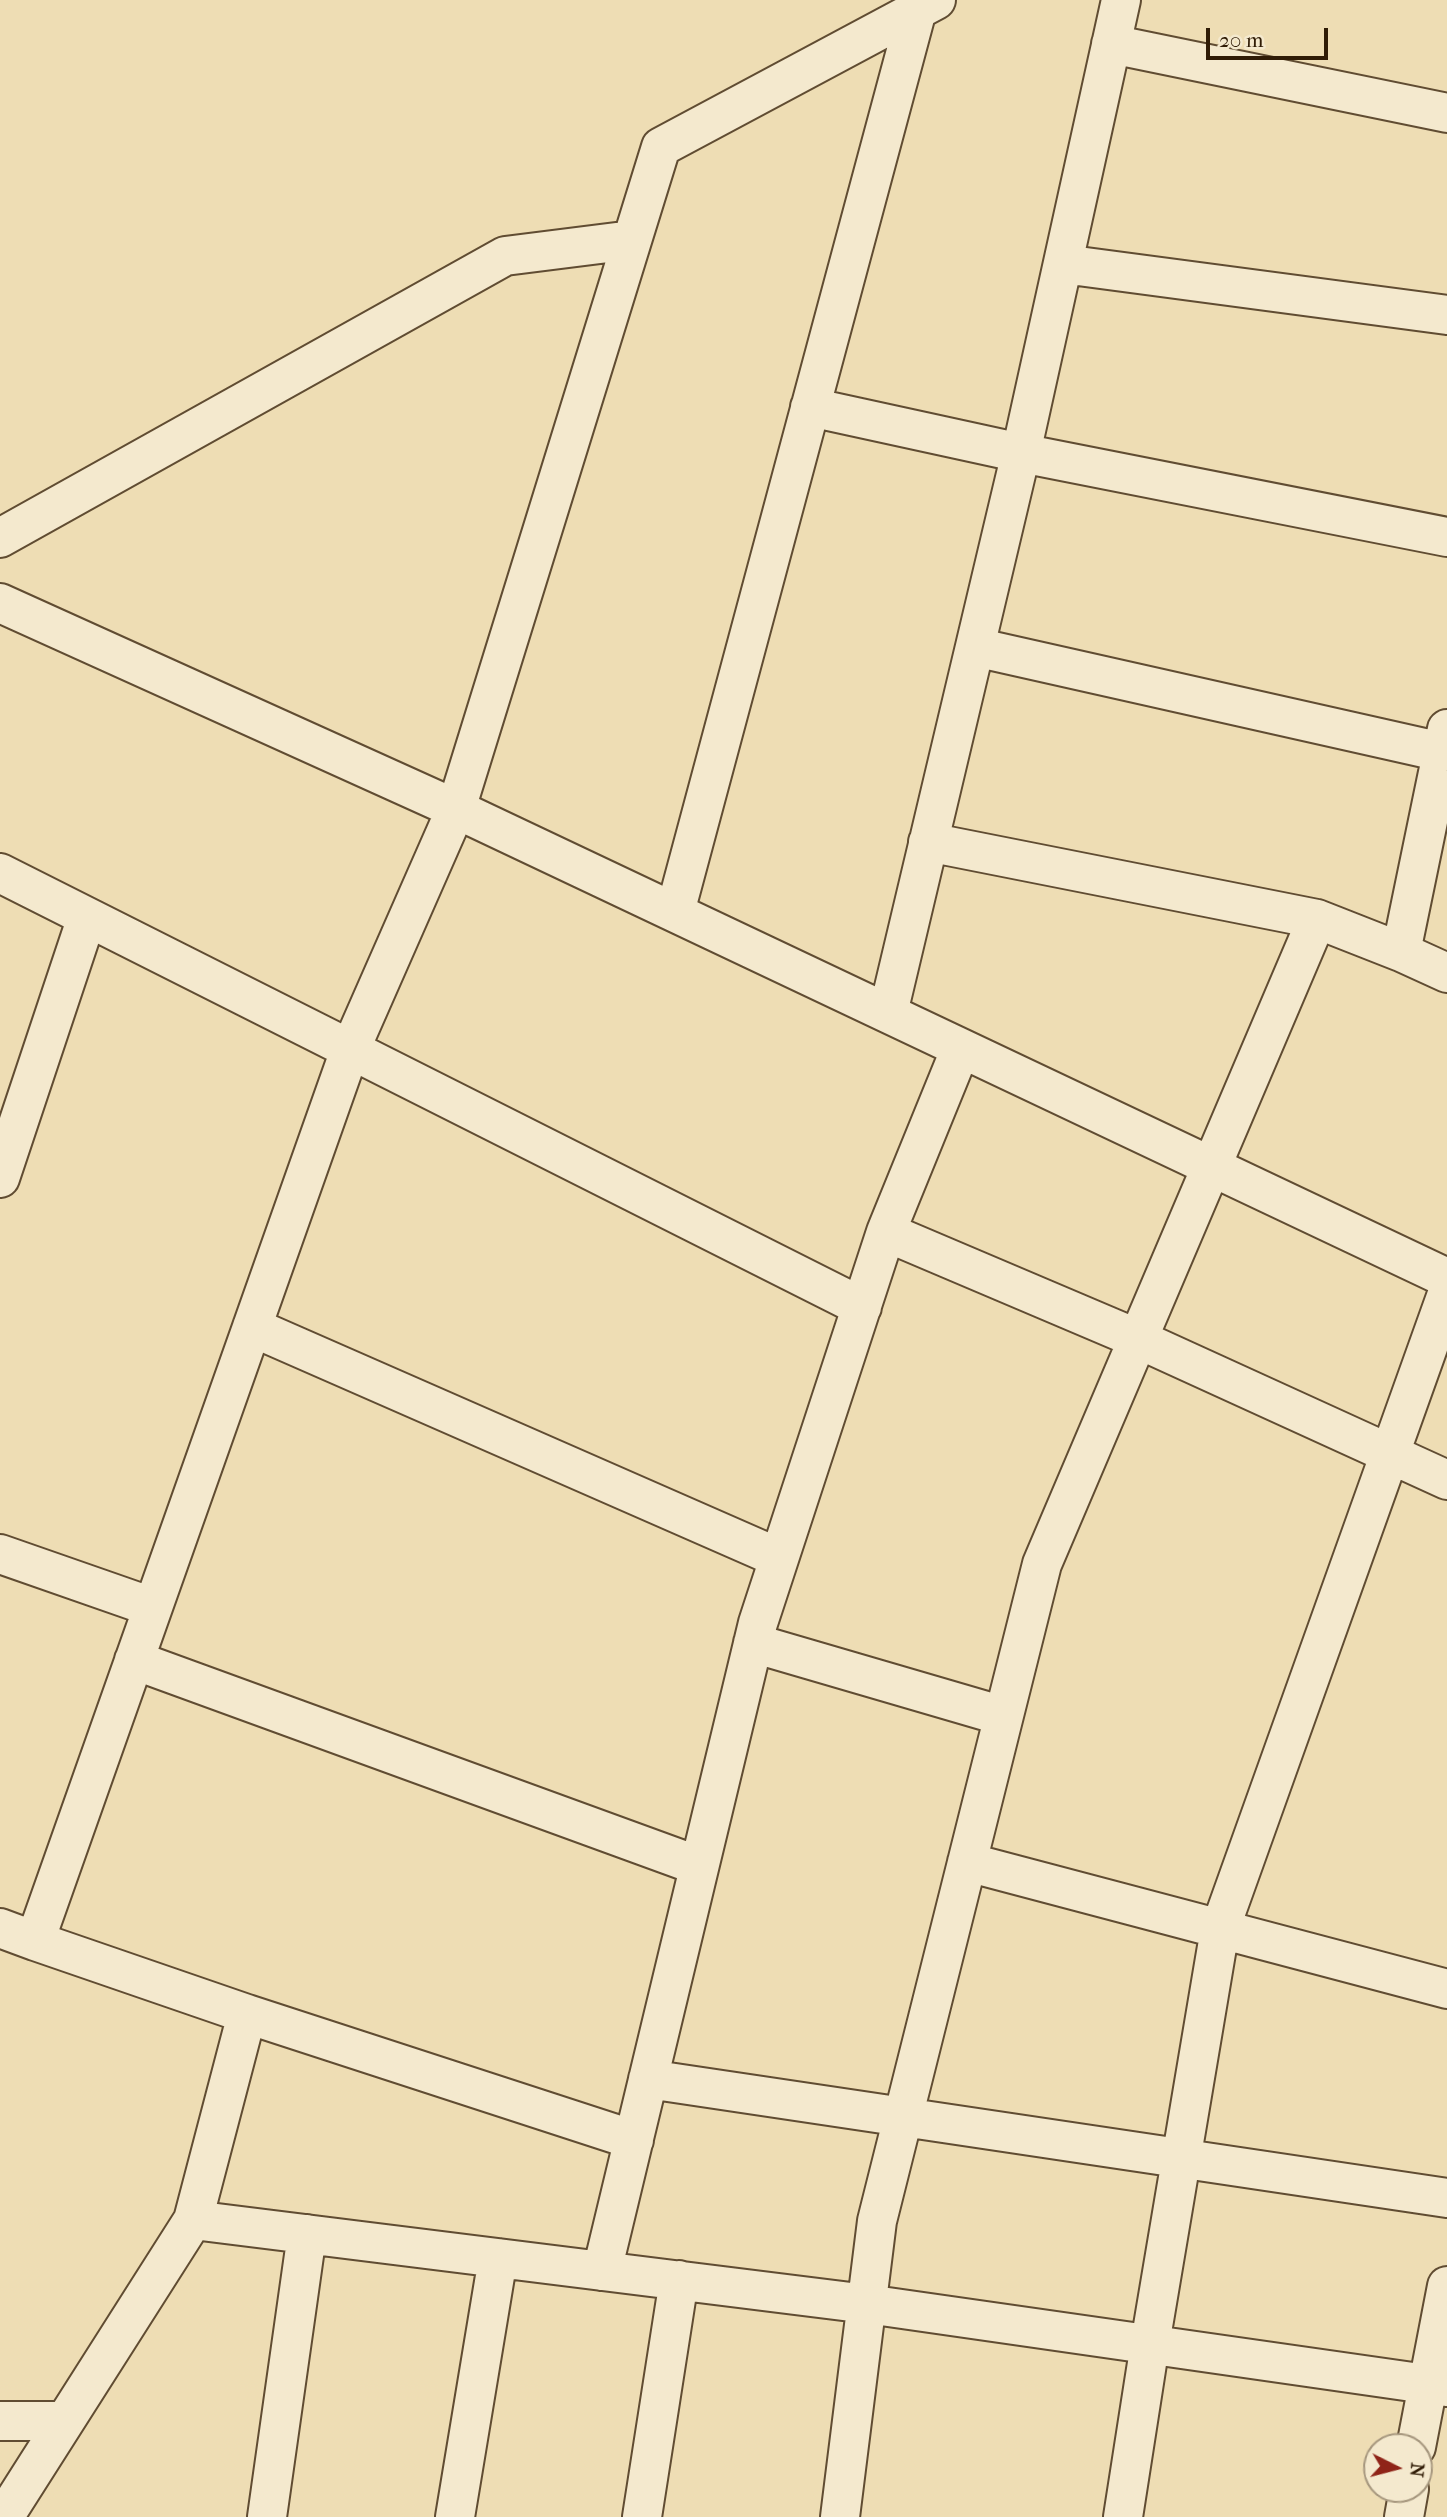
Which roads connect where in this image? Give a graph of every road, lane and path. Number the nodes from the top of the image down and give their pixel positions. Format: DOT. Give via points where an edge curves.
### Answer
graph roads {
  1 [pos="1121,0"];
  2 [pos="927,5"];
  3 [pos="1111,44"];
  4 [pos="1447,113"];
  5 [pos="632,240"];
  6 [pos="1063,264"];
  7 [pos="1447,315"];
  8 [pos="810,407"];
  9 [pos="1021,453"];
  10 [pos="1447,537"];
  11 [pos="0,538"];
  12 [pos="0,603"];
  13 [pos="975,647"];
  14 [pos="1445,741"];
  15 [pos="456,809"];
  16 [pos="928,842"];
  17 [pos="0,873"];
  18 [pos="675,912"];
  19 [pos="87,917"];
  20 [pos="1317,919"];
  21 [pos="1401,952"];
  22 [pos="1447,973"];
  23 [pos="888,1013"];
  24 [pos="961,1048"];
  25 [pos="350,1050"];
  26 [pos="1212,1166"];
  27 [pos="0,1178"];
  28 [pos="886,1232"];
  29 [pos="1447,1278"];
  30 [pos="1447,1294"];
  31 [pos="862,1307"];
  32 [pos="252,1327"];
  33 [pos="1138,1339"];
  34 [pos="1390,1454"];
  35 [pos="1447,1480"];
  36 [pos="0,1554"];
  37 [pos="779,1558"];
  38 [pos="152,1608"];
  39 [pos="753,1643"];
  40 [pos="134,1660"];
  41 [pos="1003,1716"];
  42 [pos="967,1862"];
  43 [pos="699,1866"];
  44 [pos="1220,1929"];
  45 [pos="17,1935"];
  46 [pos="1447,1989"];
  47 [pos="247,2014"];
  48 [pos="648,2079"];
  49 [pos="904,2115"];
  50 [pos="634,2140"];
  51 [pos="1181,2158"];
  52 [pos="1447,2198"];
  53 [pos="193,2220"];
  54 [pos="307,2234"];
  55 [pos="498,2258"];
  56 [pos="602,2271"];
  57 [pos="679,2280"];
  58 [pos="1447,2286"];
  59 [pos="866,2304"];
  60 [pos="1150,2344"];
  61 [pos="1437,2385"];
  62 [pos="0,2421"];
  63 [pos="65,2421"];
  64 [pos="1421,2433"];
  65 [pos="4,2517"];
  66 [pos="267,2517"];
  67 [pos="455,2517"];
  68 [pos="642,2517"];
  69 [pos="840,2517"];
  70 [pos="1123,2517"];
  1 -- 3 [label="street"];
  2 -- 5 [label="street" via="661,147"];
  2 -- 8 [label="street"];
  3 -- 4 [label="street"];
  3 -- 6 [label="street"];
  5 -- 11 [label="street" via="505,256"];
  5 -- 15 [label="street"];
  6 -- 7 [label="street"];
  6 -- 9 [label="street"];
  8 -- 9 [label="street"];
  8 -- 18 [label="street"];
  9 -- 10 [label="street"];
  9 -- 13 [label="street"];
  12 -- 15 [label="street"];
  13 -- 14 [label="street"];
  13 -- 16 [label="street"];
  14 -- 21 [label="street"];
  15 -- 18 [label="street"];
  15 -- 25 [label="street"];
  16 -- 20 [label="street"];
  16 -- 23 [label="street"];
  17 -- 19 [label="street"];
  18 -- 23 [label="street"];
  19 -- 25 [label="street"];
  19 -- 27 [label="street"];
  20 -- 21 [label="street"];
  20 -- 26 [label="street"];
  21 -- 22 [label="street"];
  23 -- 24 [label="street"];
  24 -- 26 [label="street"];
  24 -- 28 [label="street"];
  25 -- 31 [label="street"];
  25 -- 32 [label="street"];
  26 -- 29 [label="street"];
  26 -- 33 [label="street"];
  28 -- 31 [label="street"];
  28 -- 33 [label="street"];
  30 -- 34 [label="street"];
  31 -- 37 [label="street"];
  32 -- 37 [label="street"];
  32 -- 38 [label="street"];
  33 -- 34 [label="street"];
  33 -- 41 [label="street" via="1042,1564"];
  34 -- 35 [label="street"];
  34 -- 44 [label="street"];
  36 -- 38 [label="street"];
  37 -- 39 [label="street"];
  38 -- 40 [label="street"];
  39 -- 41 [label="street"];
  39 -- 43 [label="street"];
  40 -- 43 [label="street"];
  40 -- 45 [label="street"];
  41 -- 42 [label="street"];
  42 -- 44 [label="street"];
  42 -- 49 [label="street"];
  43 -- 48 [label="street"];
  44 -- 46 [label="street"];
  44 -- 51 [label="street"];
  45 -- 47 [label="street"];
  47 -- 50 [label="street"];
  47 -- 53 [label="street"];
  48 -- 49 [label="street"];
  48 -- 50 [label="street"];
  49 -- 51 [label="street"];
  49 -- 59 [label="street" via="877,2221"];
  50 -- 56 [label="street"];
  51 -- 52 [label="street"];
  51 -- 60 [label="street"];
  53 -- 54 [label="street"];
  53 -- 63 [label="street"];
  54 -- 55 [label="street"];
  54 -- 66 [label="street"];
  55 -- 56 [label="street"];
  55 -- 67 [label="street"];
  56 -- 57 [label="street"];
  57 -- 59 [label="street"];
  57 -- 68 [label="street"];
  58 -- 61 [label="street"];
  59 -- 60 [label="street"];
  59 -- 69 [label="street"];
  60 -- 61 [label="street"];
  60 -- 70 [label="street"];
  61 -- 64 [label="street"];
  62 -- 63 [label="street"];
  63 -- 65 [label="street"];
}
